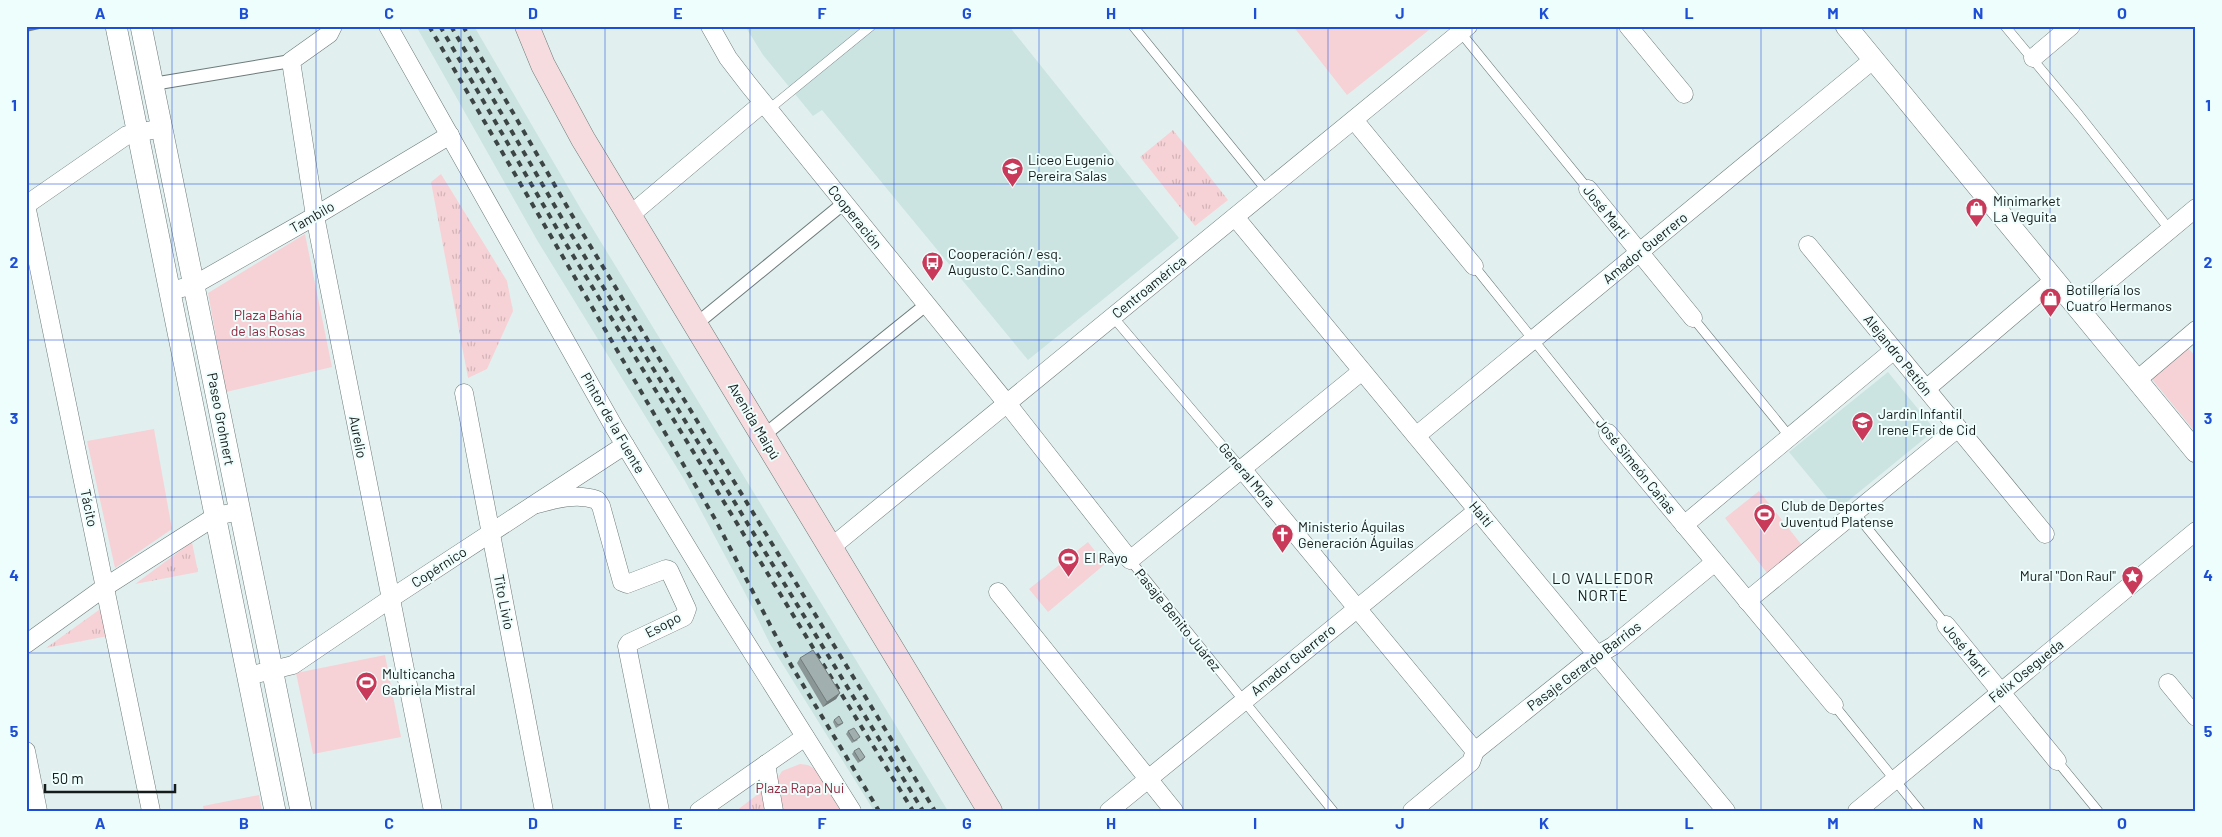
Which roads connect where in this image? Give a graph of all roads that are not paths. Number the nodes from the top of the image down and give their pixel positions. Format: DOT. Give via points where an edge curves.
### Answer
graph roads {
  1 [pos="116,26"];
  2 [pos="141,26"];
  3 [pos="333,26"];
  4 [pos="388,26"];
  5 [pos="527,26"];
  6 [pos="710,26"];
  7 [pos="872,26"];
  8 [pos="1133,26"];
  9 [pos="1628,26"];
  10 [pos="1846,26"];
  11 [pos="2005,26"];
  12 [pos="2071,26"];
  13 [pos="1464,30"];
  14 [pos="2033,58"];
  15 [pos="1874,59"];
  16 [pos="291,61"];
  17 [pos="153,84"];
  18 [pos="1684,94"];
  19 [pos="766,107"];
  20 [pos="1354,120"];
  21 [pos="162,128"];
  22 [pos="138,133"];
  23 [pos="450,135"];
  24 [pos="1588,189"];
  25 [pos="1267,191"];
  26 [pos="844,203"];
  27 [pos="26,204"];
  28 [pos="2196,208"];
  29 [pos="315,216"];
  30 [pos="629,216"];
  31 [pos="1235,217"];
  32 [pos="2170,230"];
  33 [pos="1808,245"];
  34 [pos="1639,252"];
  35 [pos="1474,266"];
  36 [pos="2054,280"];
  37 [pos="194,285"];
  38 [pos="170,291"];
  39 [pos="927,304"];
  40 [pos="2077,307"];
  41 [pos="1113,317"];
  42 [pos="1692,318"];
  43 [pos="695,325"];
  44 [pos="2196,330"];
  45 [pos="1533,339"];
  46 [pos="1894,350"];
  47 [pos="1362,371"];
  48 [pos="2137,380"];
  49 [pos="1926,389"];
  50 [pos="464,393"];
  51 [pos="1007,403"];
  52 [pos="1958,428"];
  53 [pos="1608,433"];
  54 [pos="763,436"];
  55 [pos="1416,436"];
  56 [pos="1790,437"];
  57 [pos="625,445"];
  58 [pos="2196,452"];
  59 [pos="1242,469"];
  60 [pos="536,504"];
  61 [pos="1478,510"];
  62 [pos="240,511"];
  63 [pos="1855,513"];
  64 [pos="216,516"];
  65 [pos="1684,525"];
  66 [pos="2196,531"];
  67 [pos="490,533"];
  68 [pos="2046,534"];
  69 [pos="830,549"];
  70 [pos="1130,560"];
  71 [pos="1715,562"];
  72 [pos="105,587"];
  73 [pos="998,592"];
  74 [pos="390,599"];
  75 [pos="1748,601"];
  76 [pos="1357,608"];
  77 [pos="1946,625"];
  78 [pos="26,644"];
  79 [pos="1597,656"];
  80 [pos="272,671"];
  81 [pos="248,676"];
  82 [pos="2168,683"];
  83 [pos="2000,692"];
  84 [pos="1244,700"];
  85 [pos="1834,706"];
  86 [pos="2196,717"];
  87 [pos="805,737"];
  88 [pos="26,751"];
  89 [pos="1475,751"];
  90 [pos="2057,761"];
  91 [pos="766,764"];
  92 [pos="1148,779"];
  93 [pos="1894,779"];
  94 [pos="38,811"];
  95 [pos="151,811"];
  96 [pos="275,811"];
  97 [pos="301,811"];
  98 [pos="433,811"];
  99 [pos="544,811"];
  100 [pos="660,811"];
  101 [pos="699,811"];
  102 [pos="774,811"];
  103 [pos="852,811"];
  104 [pos="990,811"];
  105 [pos="1109,811"];
  106 [pos="1174,811"];
  107 [pos="1333,811"];
  108 [pos="1412,811"];
  109 [pos="1726,811"];
  110 [pos="1857,811"];
  111 [pos="1920,811"];
  112 [pos="2098,811"];
  1 -- 22 [label="street, Paseo Grohnert"];
  2 -- 17 [label="street, Paseo Grohnert"];
  3 -- 16 [label="street" via="329,34"];
  4 -- 23 [label="street, Pintor de la Fuente"];
  5 -- 30 [label="main road, Avenida Maipú" via="558,94"];
  6 -- 19 [label="street, Cooperación" via="728,58"];
  7 -- 19 [label="lane"];
  8 -- 25 [label="lane"];
  9 -- 18 [label="street"];
  10 -- 15 [label="street"];
  11 -- 14 [label="lane"];
  12 -- 14 [label="street"];
  13 -- 20 [label="street, Centroamérica"];
  13 -- 24 [label="lane, José Martí"];
  14 -- 32 [label="lane"];
  15 -- 34 [label="street, Amador Guerrero"];
  15 -- 36 [label="street"];
  16 -- 17 [label="street"];
  16 -- 29 [label="street, Aurelio"];
  17 -- 21 [label="street, Paseo Grohnert"];
  19 -- 26 [label="street, Cooperación"];
  19 -- 30 [label="street"];
  20 -- 25 [label="street, Centroamérica"];
  20 -- 35 [label="street, José Simeón Cañas"];
  21 -- 22 [label="street"];
  21 -- 37 [label="street, Paseo Grohnert"];
  22 -- 27 [label="street" via="127,135"];
  22 -- 38 [label="street, Paseo Grohnert"];
  23 -- 29 [label="street, Tambilo"];
  23 -- 57 [label="street, Pintor de la Fuente"];
  24 -- 34 [label="street, José Martí"];
  25 -- 31 [label="street, Centroamérica"];
  26 -- 39 [label="street, Cooperación"];
  26 -- 43 [label="street"];
  27 -- 72 [label="street, Tácito"];
  28 -- 32 [label="street"];
  29 -- 37 [label="street, Tambilo"];
  29 -- 74 [label="street, Aurelio"];
  30 -- 43 [label="main road, Avenida Maipú"];
  31 -- 41 [label="street, Centroamérica"];
  31 -- 47 [label="street, Haití"];
  32 -- 40 [label="street"];
  33 -- 46 [label="street, Alejandro Petión"];
  34 -- 42 [label="street, José Martí"];
  34 -- 45 [label="street, Amador Guerrero"];
  35 -- 45 [label="lane, José Simeón Cañas"];
  36 -- 40 [label="street"];
  36 -- 49 [label="street"];
  37 -- 38 [label="street, Tambilo"];
  37 -- 62 [label="street, Paseo Grohnert"];
  38 -- 64 [label="street, Paseo Grohnert"];
  39 -- 51 [label="street, Cooperación"];
  39 -- 54 [label="street"];
  40 -- 48 [label="street"];
  41 -- 51 [label="street, Centroamérica"];
  41 -- 59 [label="lane, General Mora"];
  42 -- 56 [label="lane, José Martí"];
  43 -- 54 [label="main road, Avenida Maipú"];
  44 -- 48 [label="street"];
  45 -- 53 [label="lane, José Simeón Cañas"];
  45 -- 55 [label="street, Amador Guerrero"];
  46 -- 49 [label="street, Alejandro Petión"];
  46 -- 56 [label="street"];
  47 -- 55 [label="street, Haití"];
  47 -- 59 [label="street"];
  48 -- 58 [label="street"];
  49 -- 52 [label="street, Alejandro Petión"];
  50 -- 67 [label="street, Tito Livio"];
  51 -- 69 [label="street, Centroamérica"];
  51 -- 70 [label="street, Pasaje Benito Juárez"];
  52 -- 63 [label="street"];
  52 -- 68 [label="street, Alejandro Petión"];
  53 -- 65 [label="street, José Simeón Cañas"];
  54 -- 69 [label="main road, Avenida Maipú"];
  55 -- 61 [label="street, Haití"];
  56 -- 65 [label="street"];
  57 -- 60 [label="street, Copérnico"];
  57 -- 87 [label="street, Pintor de la Fuente"];
  59 -- 70 [label="street"];
  59 -- 76 [label="street, General Mora"];
  60 -- 67 [label="street, Copérnico"];
  60 -- 100 [label="street, Esopo" via="559,498 597,500 622,582 627,584 669,570 687,608 684,617 627,646"];
  61 -- 76 [label="street, Amador Guerrero"];
  61 -- 79 [label="street, Haití"];
  62 -- 64 [label="street"];
  62 -- 80 [label="street, Paseo Grohnert"];
  63 -- 75 [label="street"];
  63 -- 77 [label="lane, José Martí"];
  64 -- 72 [label="street"];
  64 -- 81 [label="street, Paseo Grohnert"];
  65 -- 71 [label="street, José Simeón Cañas"];
  66 -- 83 [label="street, Félix Osegueda"];
  67 -- 74 [label="street, Copérnico"];
  67 -- 99 [label="street, Tito Livio"];
  69 -- 104 [label="main road, Avenida Maipú"];
  70 -- 84 [label="lane, Pasaje Benito Juárez"];
  71 -- 75 [label="street, José Simeón Cañas"];
  71 -- 79 [label="street, Pasaje Gerardo Barrios"];
  72 -- 78 [label="street"];
  72 -- 95 [label="street, Tácito"];
  73 -- 92 [label="street"];
  74 -- 80 [label="street, Copérnico" via="293,665"];
  74 -- 98 [label="street, Aurelio"];
  75 -- 85 [label="street, José Simeón Cañas"];
  76 -- 84 [label="street, Amador Guerrero"];
  76 -- 89 [label="street, General Mora"];
  77 -- 83 [label="street, José Martí"];
  79 -- 89 [label="street, Pasaje Gerardo Barrios"];
  79 -- 109 [label="street, Haití"];
  80 -- 81 [label="street, Copérnico"];
  80 -- 97 [label="street, Paseo Grohnert"];
  81 -- 96 [label="street, Paseo Grohnert"];
  82 -- 86 [label="street"];
  83 -- 90 [label="street, José Martí"];
  83 -- 93 [label="street, Félix Osegueda"];
  84 -- 92 [label="street, Amador Guerrero"];
  84 -- 107 [label="lane, Pasaje Benito Juárez"];
  85 -- 93 [label="lane, José Simeón Cañas"];
  87 -- 91 [label="street"];
  87 -- 103 [label="street, Pintor de la Fuente"];
  88 -- 94 [label="street"];
  89 -- 108 [label="street, Pasaje Gerardo Barrios" via="1471,762"];
  90 -- 112 [label="lane, José Martí"];
  91 -- 101 [label="street"];
  91 -- 102 [label="street"];
  92 -- 105 [label="street, Amador Guerrero"];
  92 -- 106 [label="street"];
  93 -- 110 [label="street, Félix Osegueda"];
  93 -- 111 [label="lane, José Simeón Cañas"];
}
